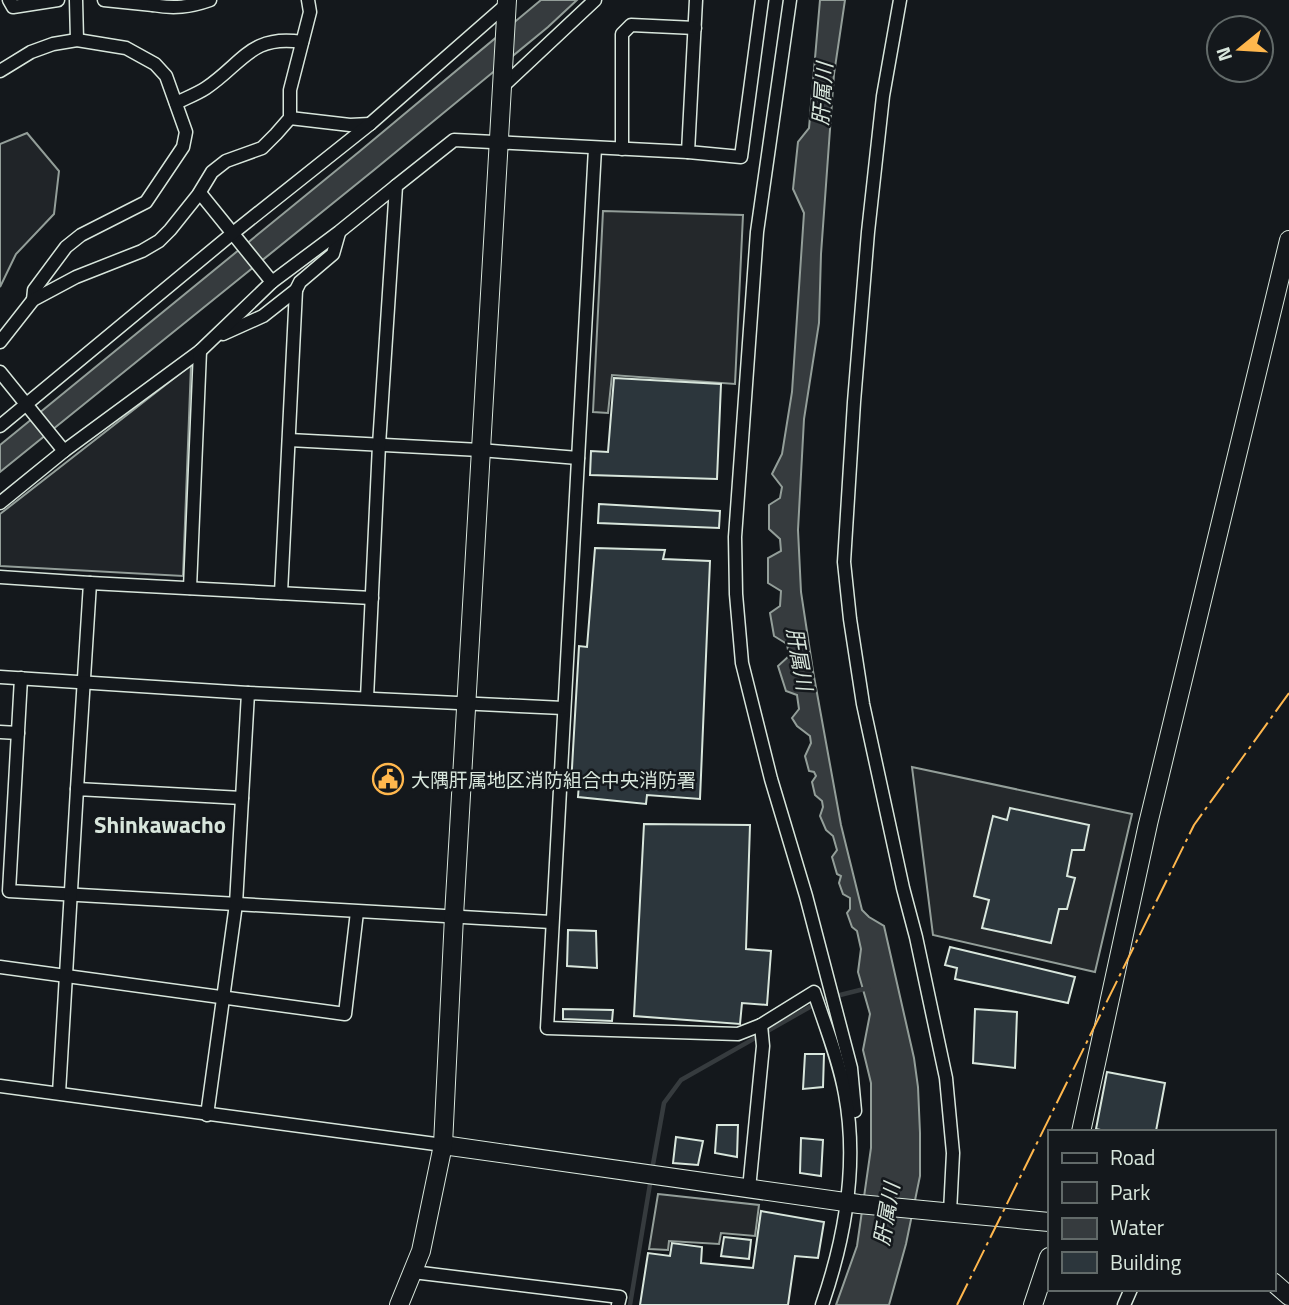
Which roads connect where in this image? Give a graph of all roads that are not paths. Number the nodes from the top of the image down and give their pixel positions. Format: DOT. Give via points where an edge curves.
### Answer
graph roads {
  1 [pos="9,0"];
  2 [pos="58,0"];
  3 [pos="76,0"];
  4 [pos="103,0"];
  5 [pos="210,0"];
  6 [pos="308,0"];
  7 [pos="595,0"];
  8 [pos="696,0"];
  9 [pos="762,0"];
  10 [pos="790,0"];
  11 [pos="900,0"];
  12 [pos="507,2"];
  13 [pos="153,3"];
  14 [pos="695,29"];
  15 [pos="76,40"];
  16 [pos="302,42"];
  17 [pos="0,71"];
  18 [pos="500,85"];
  19 [pos="176,103"];
  20 [pos="290,118"];
  21 [pos="370,124"];
  22 [pos="499,143"];
  23 [pos="595,148"];
  24 [pos="622,149"];
  25 [pos="688,152"];
  26 [pos="396,186"];
  27 [pos="200,193"];
  28 [pos="339,232"];
  29 [pos="235,236"];
  30 [pos="1289,240"];
  31 [pos="268,277"];
  32 [pos="296,290"];
  33 [pos="33,300"];
  34 [pos="214,338"];
  35 [pos="0,342"];
  36 [pos="200,351"];
  37 [pos="0,372"];
  38 [pos="28,405"];
  39 [pos="0,426"];
  40 [pos="289,440"];
  41 [pos="379,444"];
  42 [pos="480,450"];
  43 [pos="64,451"];
  44 [pos="578,458"];
  45 [pos="0,503"];
  46 [pos="0,577"];
  47 [pos="90,583"];
  48 [pos="190,588"];
  49 [pos="281,593"];
  50 [pos="372,598"];
  51 [pos="0,677"];
  52 [pos="21,678"];
  53 [pos="83,682"];
  54 [pos="248,692"];
  55 [pos="367,698"];
  56 [pos="466,704"];
  57 [pos="563,708"];
  58 [pos="0,732"];
  59 [pos="18,733"];
  60 [pos="77,789"];
  61 [pos="242,798"];
  62 [pos="70,895"];
  63 [pos="236,904"];
  64 [pos="357,912"];
  65 [pos="454,916"];
  66 [pos="551,922"];
  67 [pos="0,967"];
  68 [pos="66,976"];
  69 [pos="223,998"];
  70 [pos="761,1027"];
  71 [pos="0,1086"];
  72 [pos="59,1093"];
  73 [pos="207,1115"];
  74 [pos="1081,1130"];
  75 [pos="852,1142"];
  76 [pos="443,1145"];
  77 [pos="749,1189"];
  78 [pos="853,1203"];
  79 [pos="946,1211"];
  80 [pos="1048,1222"];
  81 [pos="1048,1260"];
  82 [pos="413,1272"];
  83 [pos="1275,1284"];
  84 [pos="1289,1296"];
  85 [pos="399,1305"];
  86 [pos="618,1305"];
  87 [pos="822,1305"];
  88 [pos="1033,1305"];
  1 -- 2 [label="street" via="13,8"];
  3 -- 15 [label="street"];
  4 -- 13 [label="street"];
  5 -- 13 [label="street" via="171,9"];
  6 -- 16 [label="street" via="310,12"];
  7 -- 18 [label="street"];
  8 -- 14 [label="street"];
  9 -- 25 [label="street" via="741,156"];
  10 -- 75 [label="street" via="757,232 735,537 736,594 742,663 852,1068"];
  11 -- 79 [label="street" via="872,194 844,562 863,704 946,1079 953,1153"];
  12 -- 18 [label="street"];
  12 -- 21 [label="street"];
  14 -- 24 [label="street" via="631,25 622,34"];
  14 -- 25 [label="street"];
  15 -- 17 [label="street" via="31,52"];
  15 -- 19 [label="street" via="126,48 155,64 166,76"];
  16 -- 19 [label="street" via="283,39 256,47 205,88"];
  16 -- 20 [label="street" via="290,90"];
  18 -- 22 [label="street"];
  19 -- 33 [label="street" via="186,132 183,147 146,202 66,247 34,290"];
  20 -- 21 [label="street"];
  20 -- 27 [label="street" via="262,148 226,161 212,172"];
  21 -- 29 [label="street"];
  22 -- 23 [label="street"];
  22 -- 26 [label="street" via="454,139"];
  22 -- 42 [label="street"];
  23 -- 24 [label="street"];
  23 -- 44 [label="street"];
  24 -- 25 [label="street"];
  26 -- 28 [label="street"];
  26 -- 41 [label="street"];
  27 -- 29 [label="street"];
  27 -- 33 [label="street" via="170,230 150,246 76,276"];
  28 -- 31 [label="street"];
  28 -- 32 [label="street" via="333,254"];
  29 -- 31 [label="street"];
  29 -- 38 [label="street"];
  30 -- 74 [label="street" via="1148,824"];
  31 -- 34 [label="street"];
  32 -- 34 [label="street" via="263,316"];
  32 -- 40 [label="street"];
  33 -- 35 [label="street"];
  34 -- 36 [label="street"];
  36 -- 43 [label="street"];
  36 -- 48 [label="street"];
  37 -- 38 [label="street"];
  38 -- 39 [label="street"];
  38 -- 43 [label="street"];
  40 -- 41 [label="street"];
  40 -- 49 [label="street"];
  41 -- 42 [label="street"];
  41 -- 50 [label="street"];
  42 -- 44 [label="street"];
  42 -- 56 [label="street"];
  43 -- 45 [label="street"];
  44 -- 57 [label="street"];
  46 -- 47 [label="street"];
  47 -- 48 [label="street"];
  47 -- 53 [label="street"];
  48 -- 49 [label="street"];
  49 -- 50 [label="street"];
  50 -- 55 [label="street"];
  51 -- 52 [label="street"];
  52 -- 53 [label="street"];
  52 -- 59 [label="street"];
  53 -- 54 [label="street"];
  53 -- 60 [label="street"];
  54 -- 55 [label="street"];
  54 -- 61 [label="street"];
  55 -- 56 [label="street"];
  56 -- 57 [label="street"];
  56 -- 65 [label="street"];
  57 -- 66 [label="street"];
  58 -- 59 [label="street"];
  59 -- 62 [label="street" via="9,891"];
  60 -- 61 [label="street"];
  60 -- 62 [label="street"];
  61 -- 63 [label="street"];
  62 -- 63 [label="street"];
  62 -- 68 [label="street"];
  63 -- 64 [label="street"];
  63 -- 69 [label="street"];
  64 -- 65 [label="street"];
  64 -- 69 [label="street" via="345,1014"];
  65 -- 66 [label="street"];
  65 -- 76 [label="street"];
  66 -- 70 [label="street" via="547,1028 738,1034"];
  67 -- 68 [label="street"];
  68 -- 69 [label="street"];
  68 -- 72 [label="street"];
  69 -- 73 [label="street"];
  70 -- 75 [label="street" via="814,992 845,1092"];
  70 -- 77 [label="street"];
  71 -- 72 [label="street"];
  72 -- 73 [label="street"];
  73 -- 76 [label="street"];
  75 -- 78 [label="street"];
  76 -- 77 [label="street"];
  76 -- 82 [label="street"];
  77 -- 78 [label="street"];
  78 -- 79 [label="street"];
  78 -- 87 [label="street"];
  79 -- 80 [label="street"];
  81 -- 88 [label="street"];
  82 -- 85 [label="street"];
  82 -- 86 [label="street" via="620,1297"];
  83 -- 84 [label="street"];
}
